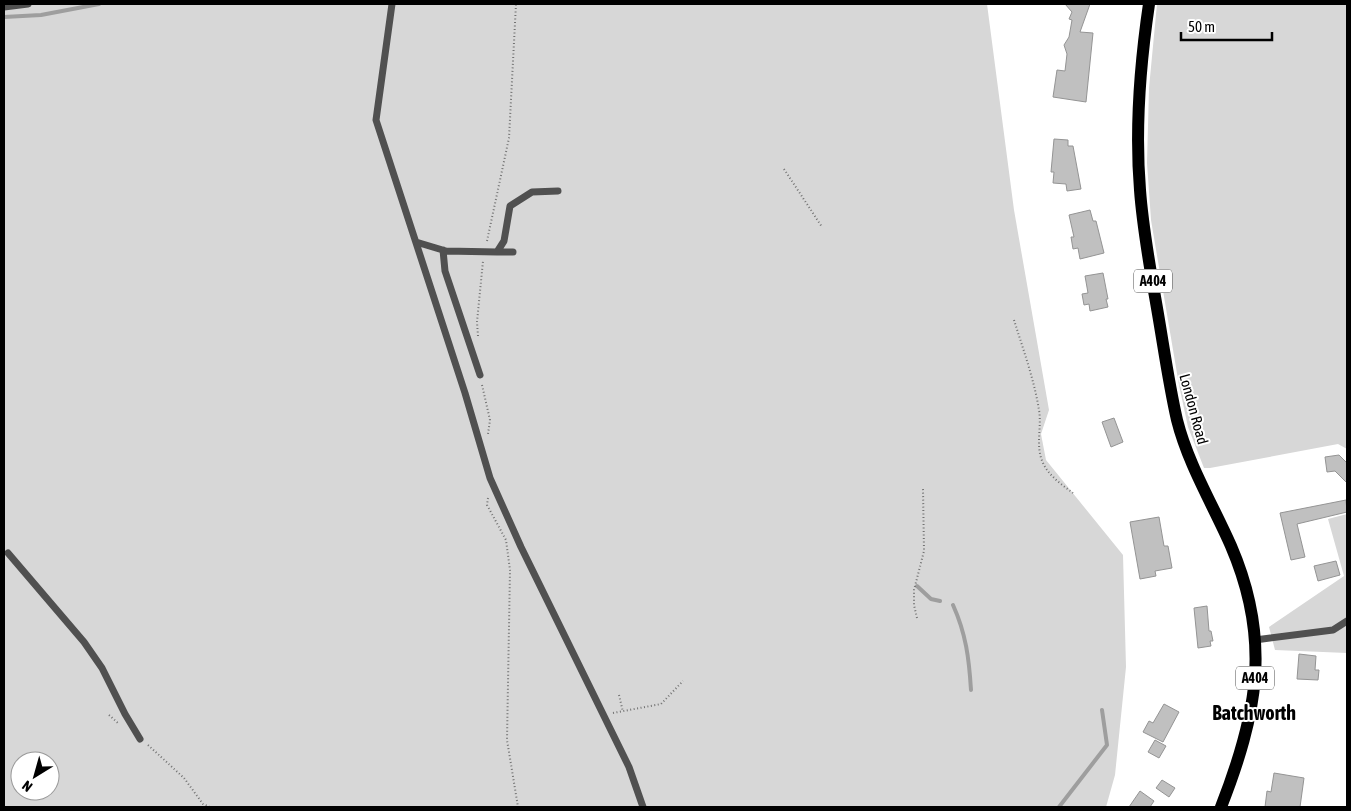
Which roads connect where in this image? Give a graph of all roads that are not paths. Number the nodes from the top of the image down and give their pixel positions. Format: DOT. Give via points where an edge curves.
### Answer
graph roads {
  1 [pos="28,4"];
  2 [pos="392,4"];
  3 [pos="1149,4"];
  4 [pos="4,7"];
  5 [pos="558,191"];
  6 [pos="416,242"];
  7 [pos="443,250"];
  8 [pos="496,252"];
  9 [pos="513,252"];
  10 [pos="480,374"];
  11 [pos="8,553"];
  12 [pos="1347,621"];
  13 [pos="1255,640"];
  14 [pos="140,738"];
  15 [pos="643,807"];
  16 [pos="1221,807"];
  1 -- 4 [label="lane"];
  2 -- 6 [label="lane" via="376,120"];
  3 -- 13 [label="main road, London Road / A404" via="1138,138 1140,189 1163,348 1178,421 1242,573"];
  5 -- 8 [label="lane" via="532,192 510,206 504,241"];
  6 -- 7 [label="lane"];
  6 -- 15 [label="lane" via="490,478 629,767"];
  7 -- 8 [label="lane"];
  7 -- 10 [label="lane" via="445,271"];
  8 -- 9 [label="lane"];
  11 -- 14 [label="lane" via="93,655"];
  12 -- 13 [label="lane" via="1333,630"];
  13 -- 16 [label="main road, London Road / A404" via="1256,667 1249,723"];
}
